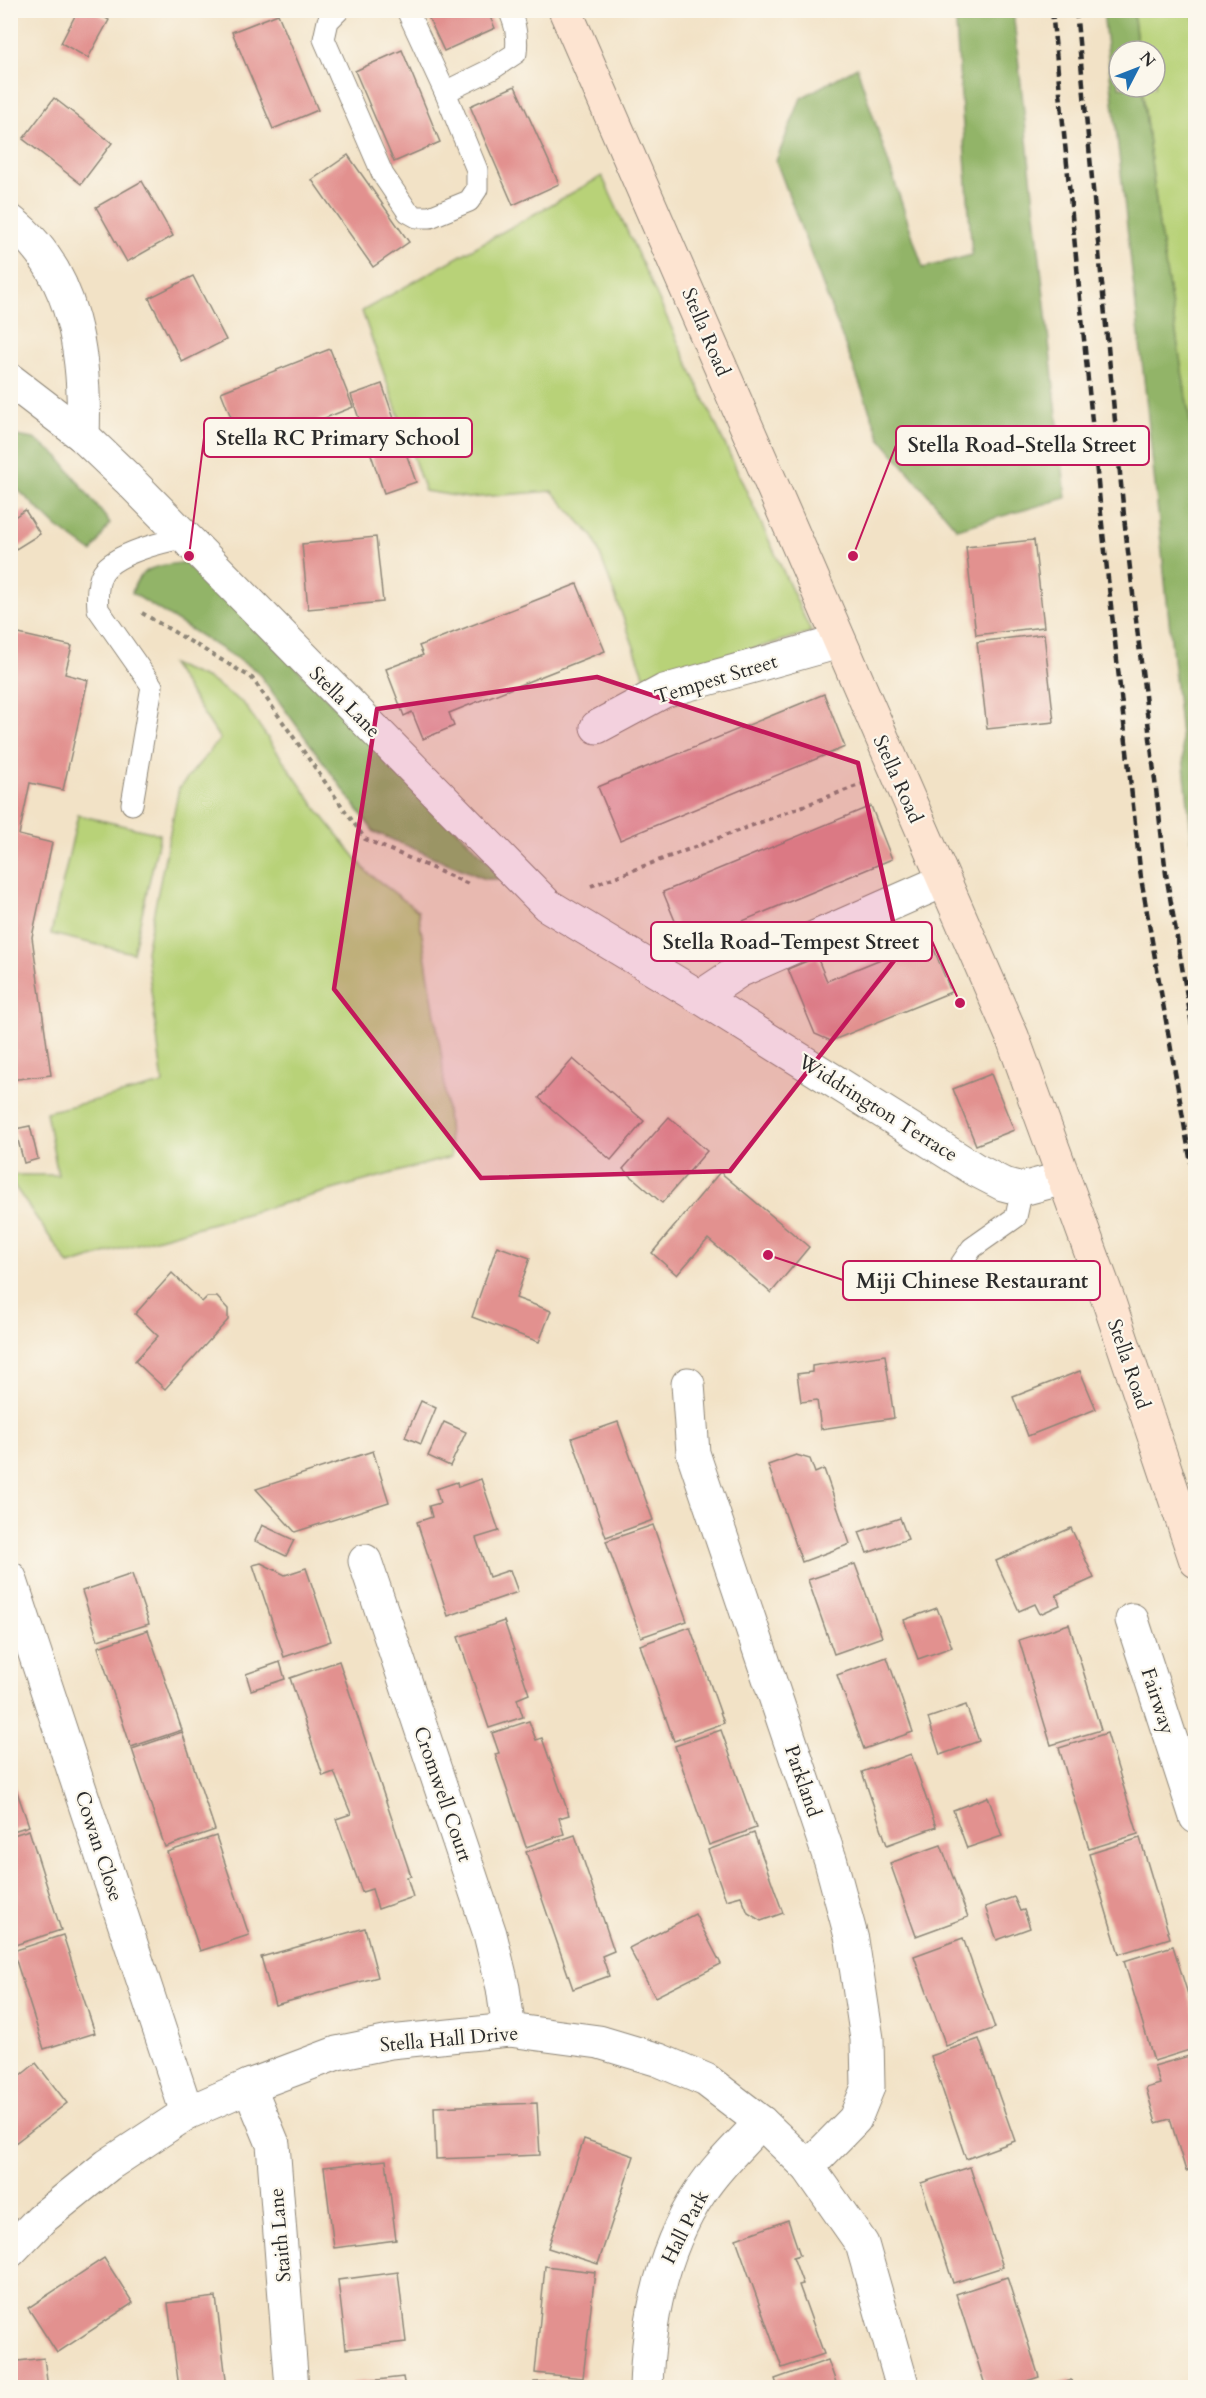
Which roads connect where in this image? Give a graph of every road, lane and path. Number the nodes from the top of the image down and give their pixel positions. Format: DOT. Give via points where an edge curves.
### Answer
graph roads {
  1 [pos="339,10"];
  2 [pos="407,10"];
  3 [pos="509,10"];
  4 [pos="565,10"];
  5 [pos="445,92"];
  6 [pos="10,221"];
  7 [pos="10,380"];
  8 [pos="83,436"];
  9 [pos="184,538"];
  10 [pos="839,642"];
  11 [pos="597,727"];
  12 [pos="132,804"];
  13 [pos="944,881"];
  14 [pos="700,997"];
  15 [pos="1064,1178"];
  16 [pos="1023,1189"];
  17 [pos="949,1282"];
  18 [pos="688,1384"];
  19 [pos="365,1561"];
  20 [pos="1196,1561"];
  21 [pos="10,1578"];
  22 [pos="1132,1620"];
  23 [pos="1196,1817"];
  24 [pos="509,2030"];
  25 [pos="249,2086"];
  26 [pos="187,2113"];
  27 [pos="761,2121"];
  28 [pos="808,2167"];
  29 [pos="10,2251"];
  30 [pos="292,2388"];
  31 [pos="646,2388"];
  32 [pos="903,2388"];
  1 -- 5 [label="lane" via="328,21 324,39 383,175 408,212 417,217 430,218 469,201 477,189 477,170"];
  2 -- 5 [label="lane"];
  3 -- 5 [label="lane" via="516,25 516,53"];
  4 -- 10 [label="main road, Stella Road"];
  6 -- 8 [label="street" via="38,248 67,298 82,365"];
  7 -- 8 [label="street, Stella Lane"];
  8 -- 9 [label="street, Stella Lane"];
  9 -- 12 [label="lane" via="139,550 116,562 103,573 97,597 98,609 152,686"];
  9 -- 14 [label="street, Stella Lane" via="547,905"];
  10 -- 11 [label="street, Tempest Street" via="664,691"];
  10 -- 13 [label="main road, Stella Road"];
  13 -- 14 [label="street" via="740,971"];
  13 -- 15 [label="main road, Stella Road" via="1012,1036"];
  14 -- 16 [label="street, Widdrington Terrace" via="976,1170"];
  15 -- 16 [label="street"];
  15 -- 20 [label="main road, Stella Road"];
  16 -- 17 [label="lane" via="1016,1217 972,1248"];
  18 -- 28 [label="street, Parkland" via="693,1454 831,1862 852,1940 867,2039 868,2087 855,2119"];
  19 -- 24 [label="street, Cromwell Court" via="490,1934"];
  21 -- 26 [label="street, Cowan Close"];
  22 -- 23 [label="street, Fairway"];
  24 -- 25 [label="street, Stella Hall Drive" via="390,2042 347,2051"];
  24 -- 27 [label="street, Stella Hall Drive" via="598,2042 659,2060 706,2080"];
  25 -- 26 [label="street, Stella Hall Drive"];
  25 -- 30 [label="street, Staith Lane" via="273,2144"];
  26 -- 29 [label="street, Stella Hall Drive" via="108,2165 41,2219"];
  27 -- 28 [label="street, Stella Hall Drive"];
  27 -- 31 [label="street, Hall Park" via="701,2190 672,2244 659,2284"];
  28 -- 32 [label="street, Stella Hall Drive" via="862,2244"];
}
